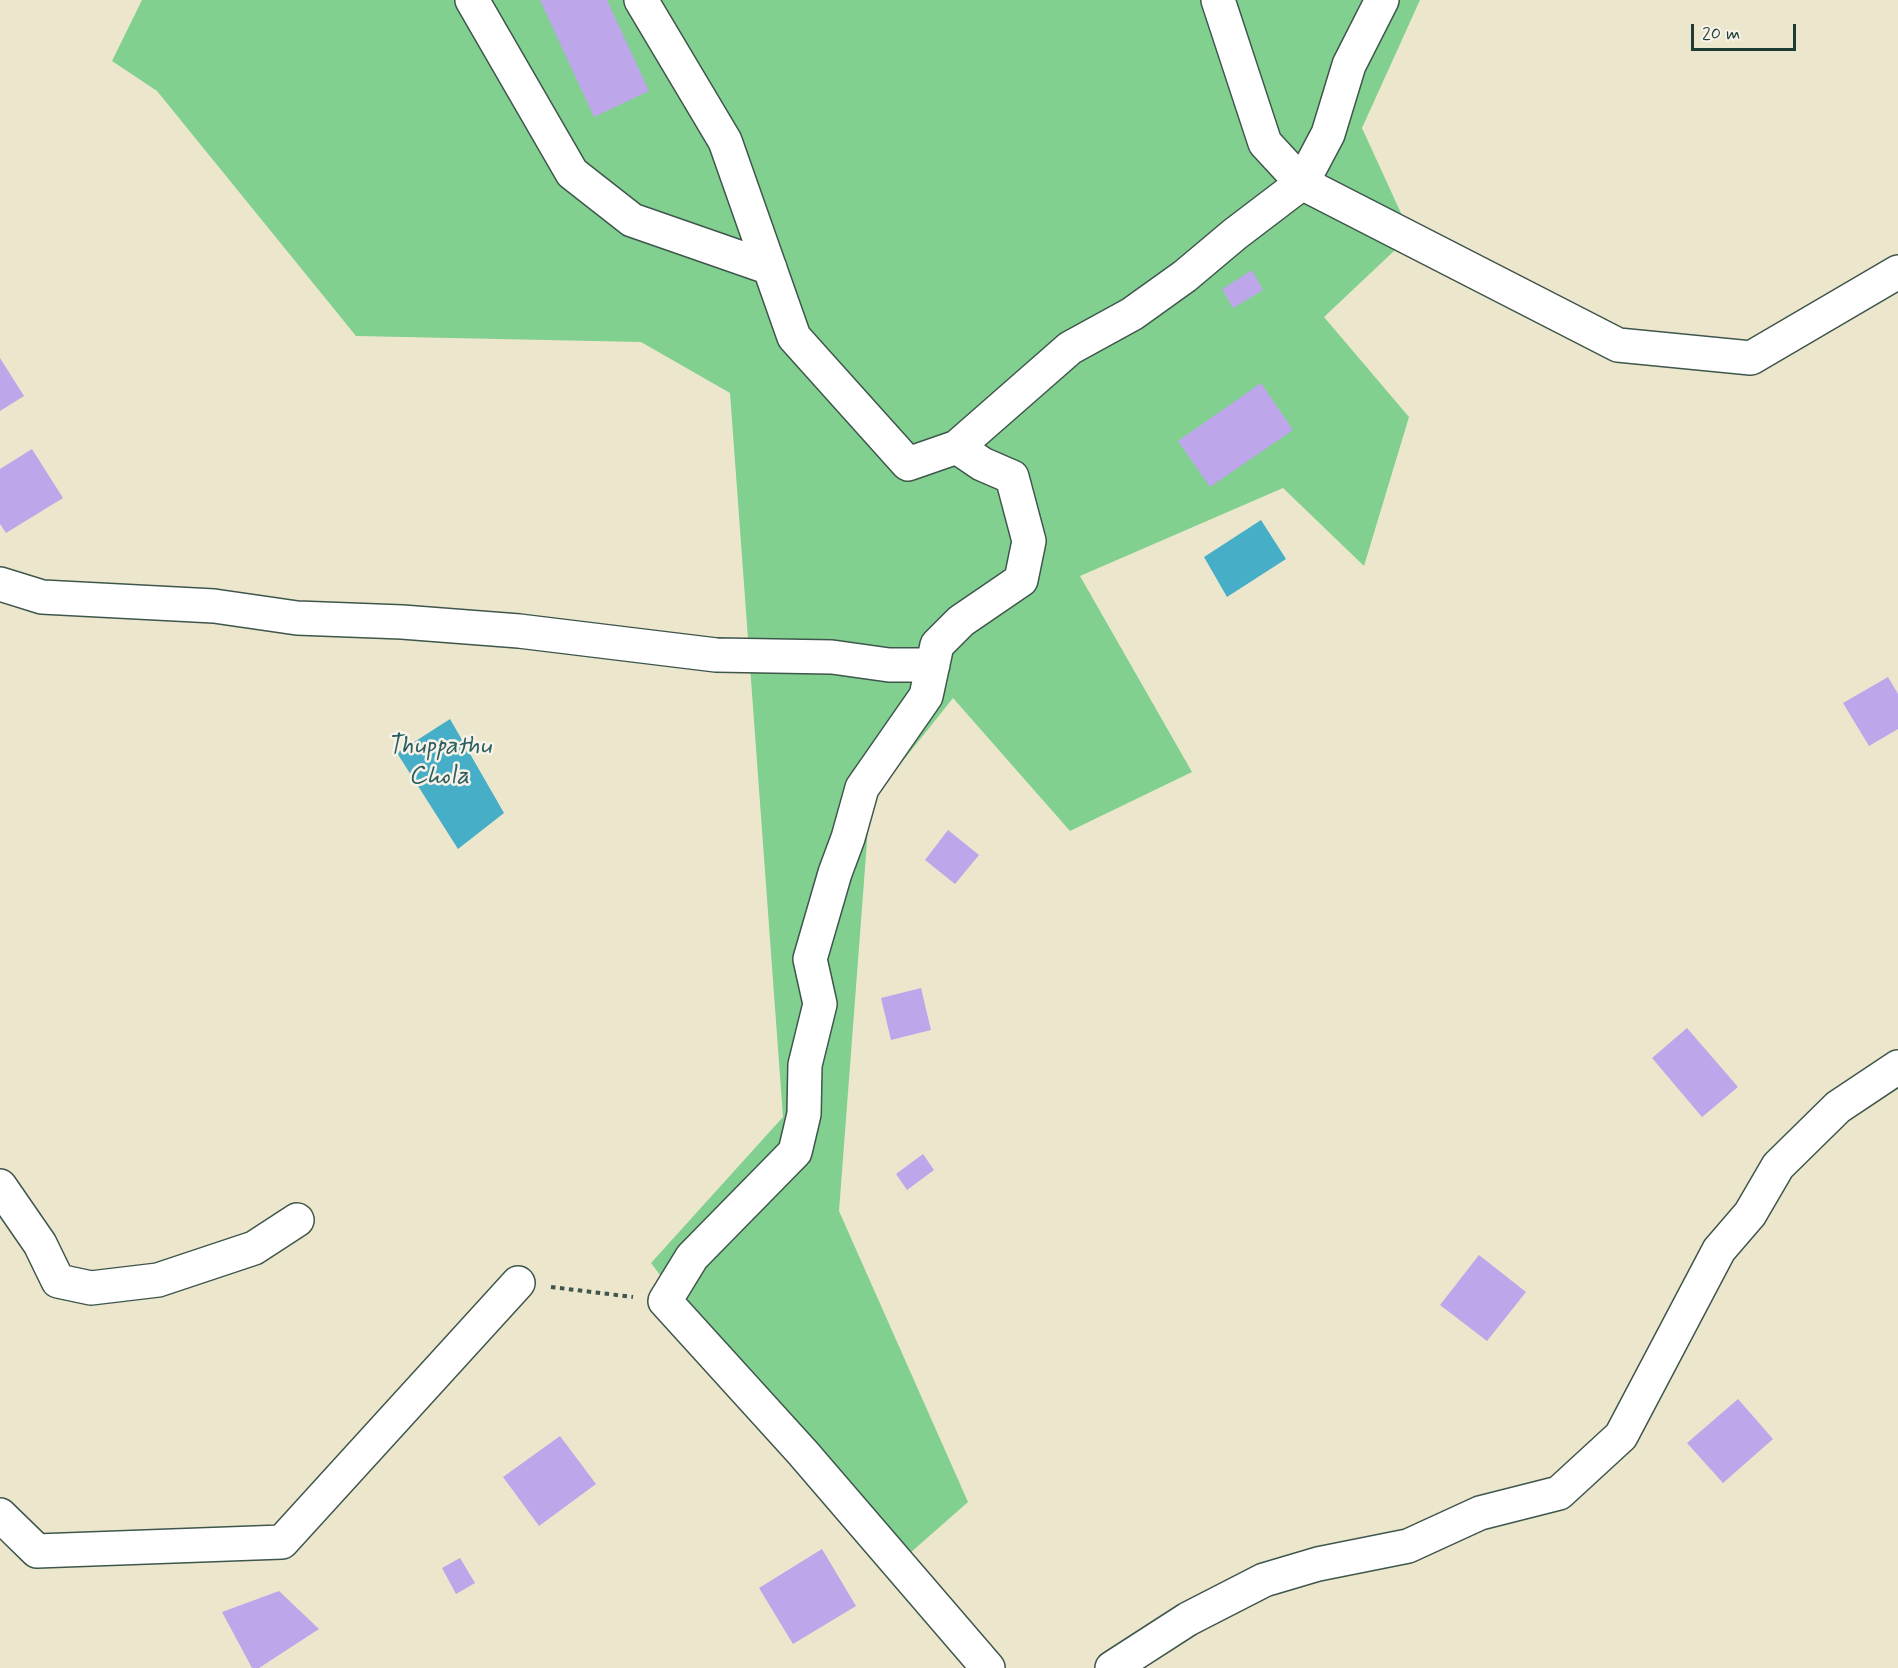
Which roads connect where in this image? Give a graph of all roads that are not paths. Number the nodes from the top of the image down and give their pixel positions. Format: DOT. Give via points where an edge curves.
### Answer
graph roads {
  1 [pos="472,0"];
  2 [pos="640,0"];
  3 [pos="1218,0"];
  4 [pos="1382,0"];
  5 [pos="1302,183"];
  6 [pos="770,268"];
  7 [pos="1898,272"];
  8 [pos="957,447"];
  9 [pos="0,584"];
  10 [pos="933,665"];
  11 [pos="1898,1066"];
  12 [pos="0,1186"];
  13 [pos="297,1220"];
  14 [pos="518,1283"];
  15 [pos="0,1515"];
  16 [pos="988,1668"];
  17 [pos="1112,1668"];
  1 -- 6 [label="street" via="572,173 632,220"];
  2 -- 6 [label="street" via="725,141"];
  3 -- 5 [label="street" via="1265,142"];
  4 -- 5 [label="street" via="1349,65 1328,134"];
  5 -- 7 [label="street" via="1618,345 1751,358"];
  5 -- 8 [label="street" via="1168,289 1070,348"];
  6 -- 8 [label="street" via="794,338 908,464"];
  8 -- 10 [label="street" via="981,464 1012,477 1029,541 1021,580 961,621 937,645"];
  9 -- 10 [label="street" via="42,597 214,606 297,618 519,631 716,655 832,657 889,665"];
  10 -- 16 [label="street" via="926,696 862,788 810,959 820,1004 805,1065 804,1114 795,1152 692,1257 665,1301 803,1453"];
  11 -- 17 [label="street" via="1838,1107 1778,1166 1750,1214 1719,1250 1622,1436 1559,1493 1480,1513 1408,1546 1318,1564 1264,1580 1188,1619"];
  12 -- 13 [label="street" via="40,1244 58,1281 91,1288 158,1280 254,1248"];
  14 -- 15 [label="street" via="282,1542 37,1551"];
}
